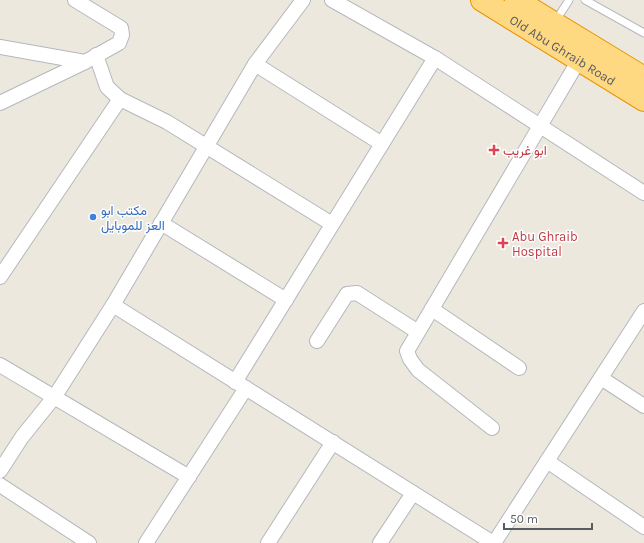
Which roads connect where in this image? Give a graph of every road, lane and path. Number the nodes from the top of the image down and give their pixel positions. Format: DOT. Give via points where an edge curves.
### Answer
graph roads {
  1 [pos="75,0"];
  2 [pos="303,0"];
  3 [pos="332,0"];
  4 [pos="482,0"];
  5 [pos="516,0"];
  6 [pos="569,0"];
  7 [pos="585,0"];
  8 [pos="554,23"];
  9 [pos="644,33"];
  10 [pos="0,47"];
  11 [pos="435,58"];
  12 [pos="90,59"];
  13 [pos="578,60"];
  14 [pos="255,64"];
  15 [pos="644,78"];
  16 [pos="120,99"];
  17 [pos="644,100"];
  18 [pos="0,102"];
  19 [pos="539,127"];
  20 [pos="382,144"];
  21 [pos="207,146"];
  22 [pos="644,193"];
  23 [pos="161,223"];
  24 [pos="332,224"];
  25 [pos="0,277"];
  26 [pos="286,300"];
  27 [pos="113,305"];
  28 [pos="432,309"];
  29 [pos="644,311"];
  30 [pos="418,332"];
  31 [pos="317,341"];
  32 [pos="0,365"];
  33 [pos="519,368"];
  34 [pos="601,378"];
  35 [pos="241,385"];
  36 [pos="55,396"];
  37 [pos="644,406"];
  38 [pos="492,428"];
  39 [pos="333,442"];
  40 [pos="547,461"];
  41 [pos="1,468"];
  42 [pos="188,477"];
  43 [pos="0,485"];
  44 [pos="413,493"];
  45 [pos="644,527"];
  46 [pos="89,543"];
  47 [pos="146,543"];
  48 [pos="268,543"];
  49 [pos="380,543"];
  50 [pos="494,543"];
  1 -- 12 [label="street" via="120,28 122,35 119,43"];
  2 -- 14 [label="street"];
  3 -- 11 [label="street"];
  4 -- 13 [label="highway, Old Abu Ghraib Road"];
  5 -- 8 [label="highway, Old Abu Ghraib Road"];
  6 -- 8 [label="lane"];
  7 -- 9 [label="lane"];
  8 -- 15 [label="highway, Old Abu Ghraib Road"];
  10 -- 12 [label="street"];
  11 -- 19 [label="street"];
  11 -- 20 [label="street"];
  12 -- 16 [label="street" via="107,87"];
  12 -- 18 [label="street"];
  13 -- 17 [label="highway, Old Abu Ghraib Road"];
  13 -- 19 [label="street"];
  14 -- 20 [label="street"];
  14 -- 21 [label="street"];
  16 -- 21 [label="street" via="168,122"];
  16 -- 25 [label="street"];
  19 -- 22 [label="street"];
  19 -- 28 [label="street"];
  20 -- 24 [label="street"];
  21 -- 23 [label="street"];
  21 -- 24 [label="street"];
  23 -- 26 [label="street"];
  23 -- 27 [label="street"];
  24 -- 26 [label="street"];
  26 -- 35 [label="street"];
  27 -- 35 [label="street"];
  27 -- 36 [label="street"];
  28 -- 30 [label="street"];
  28 -- 33 [label="street"];
  29 -- 34 [label="street"];
  30 -- 31 [label="street" via="357,293 352,293 347,294"];
  30 -- 38 [label="street" via="407,351 418,370"];
  32 -- 36 [label="street"];
  34 -- 37 [label="street"];
  34 -- 40 [label="street"];
  35 -- 39 [label="street"];
  35 -- 42 [label="street"];
  36 -- 41 [label="street"];
  36 -- 42 [label="street"];
  39 -- 44 [label="street"];
  39 -- 48 [label="street"];
  40 -- 45 [label="street"];
  40 -- 50 [label="street"];
  42 -- 47 [label="street"];
  43 -- 46 [label="street"];
  44 -- 49 [label="street"];
  44 -- 50 [label="street"];
}
